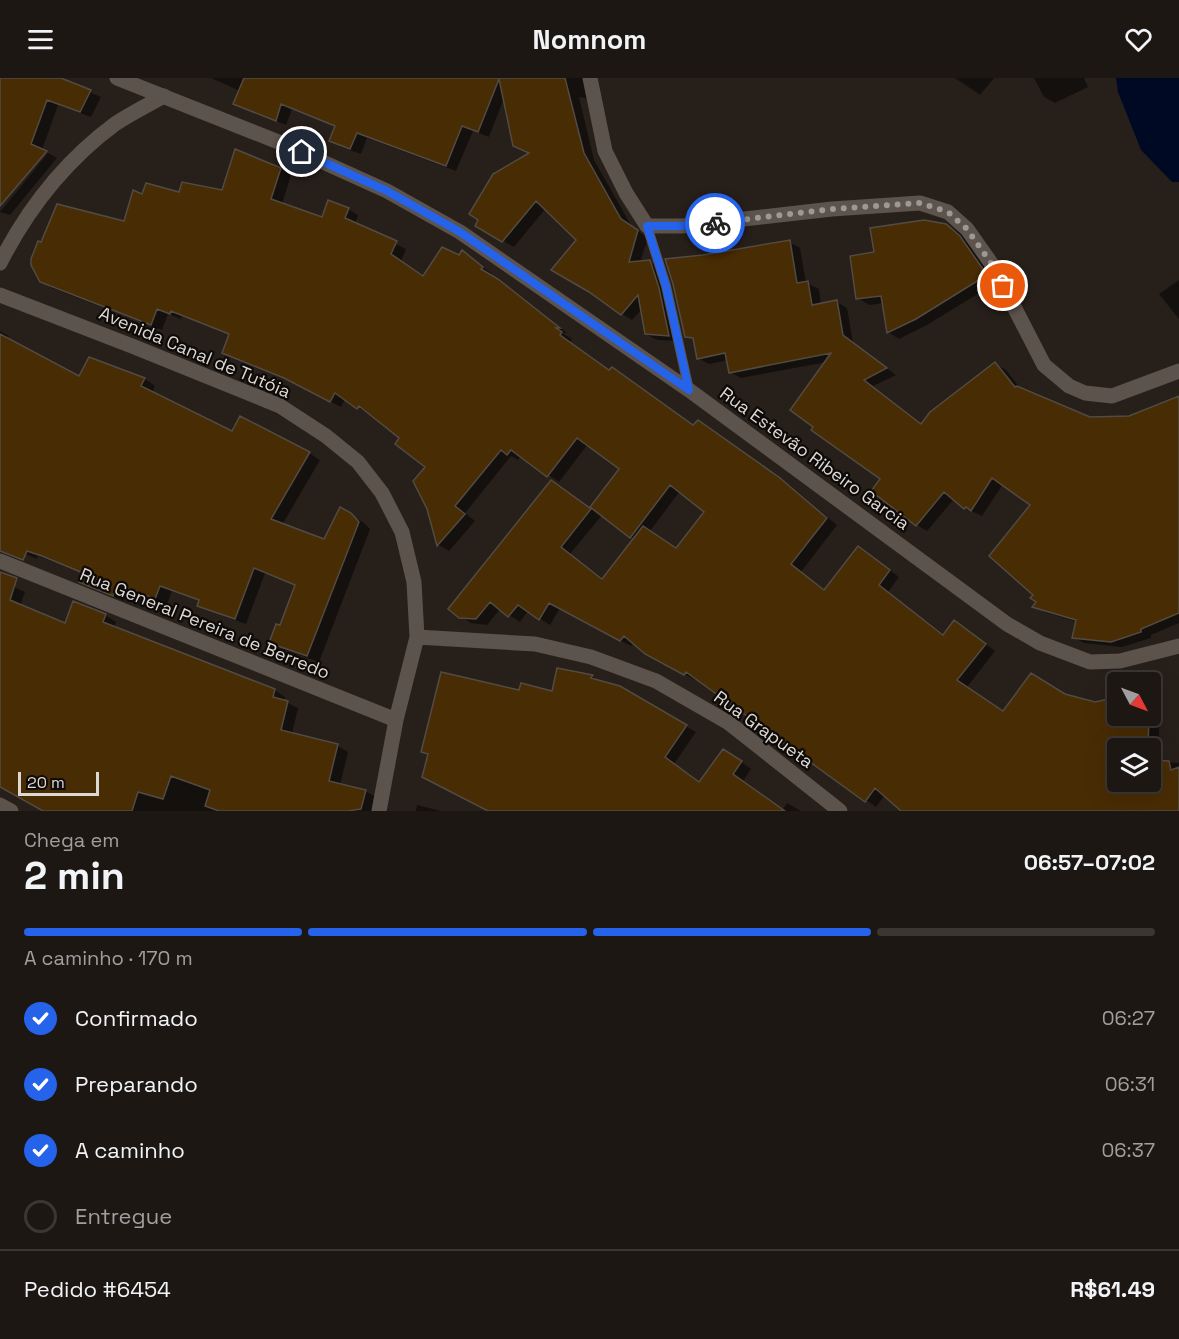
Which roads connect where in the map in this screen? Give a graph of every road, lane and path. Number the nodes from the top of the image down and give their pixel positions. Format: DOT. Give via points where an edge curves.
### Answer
graph roads {
  1 [pos="117,78"];
  2 [pos="590,78"];
  3 [pos="164,96"];
  4 [pos="647,226"];
  5 [pos="0,263"];
  6 [pos="0,295"];
  7 [pos="1179,371"];
  8 [pos="689,390"];
  9 [pos="0,561"];
  10 [pos="417,637"];
  11 [pos="1179,646"];
  12 [pos="396,720"];
  13 [pos="0,805"];
  14 [pos="11,811"];
  15 [pos="379,811"];
  16 [pos="840,811"];
  1 -- 3 [label="street, Rua Estevão Ribeiro Garcia"];
  2 -- 4 [label="street" via="605,151"];
  3 -- 5 [label="street" via="116,124 76,157 17,230"];
  3 -- 8 [label="street, Rua Estevão Ribeiro Garcia" via="387,191 460,232"];
  4 -- 7 [label="street" via="920,203 948,212 967,229 993,266 1044,365 1069,386 1085,393 1112,396"];
  4 -- 8 [label="lane" via="666,286"];
  6 -- 10 [label="street, Avenida Canal de Tutóia" via="279,406 358,462 382,494 402,532 414,582"];
  8 -- 11 [label="street, Rua Estevão Ribeiro Garcia" via="1007,624 1040,643 1090,662 1120,661"];
  9 -- 12 [label="street, Rua General Pereira de Berredo"];
  10 -- 12 [label="street, Avenida Canal de Tutóia"];
  10 -- 16 [label="street, Rua Grapueta" via="535,644 591,657 656,681 729,723"];
  12 -- 15 [label="street, Avenida Canal de Tutóia"];
  13 -- 14 [label="street"];
}
